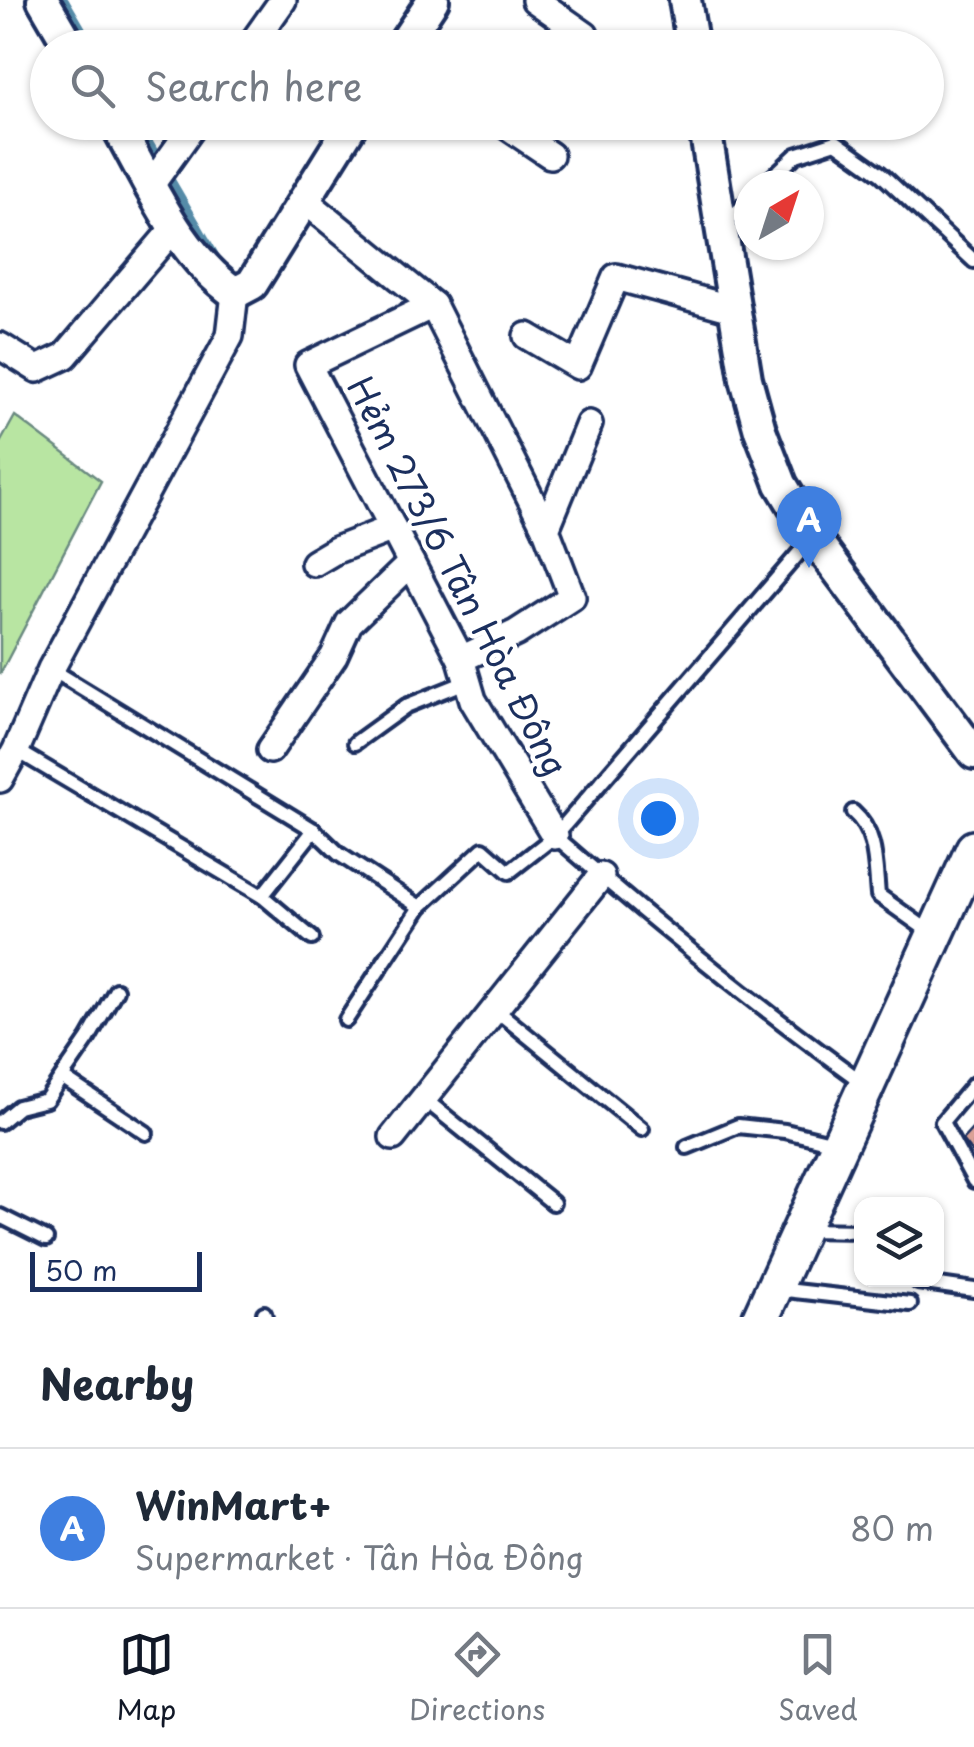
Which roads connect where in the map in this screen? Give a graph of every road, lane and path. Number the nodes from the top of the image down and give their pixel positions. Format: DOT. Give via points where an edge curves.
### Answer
graph roads {
  1 [pos="43,0"];
  2 [pos="283,0"];
  3 [pos="433,0"];
  4 [pos="535,0"];
  5 [pos="686,0"];
  6 [pos="60,30"];
  7 [pos="262,30"];
  8 [pos="413,30"];
  9 [pos="578,30"];
  10 [pos="690,30"];
  11 [pos="130,140"];
  12 [pos="183,140"];
  13 [pos="340,140"];
  14 [pos="528,140"];
  15 [pos="707,140"];
  16 [pos="550,155"];
  17 [pos="780,170"];
  18 [pos="160,173"];
  19 [pos="303,198"];
  20 [pos="734,214"];
  21 [pos="720,227"];
  22 [pos="174,228"];
  23 [pos="974,261"];
  24 [pos="235,293"];
  25 [pos="433,305"];
  26 [pos="733,310"];
  27 [pos="528,336"];
  28 [pos="0,346"];
  29 [pos="590,424"];
  30 [pos="392,528"];
  31 [pos="546,529"];
  32 [pos="813,537"];
  33 [pos="411,563"];
  34 [pos="314,564"];
  35 [pos="51,669"];
  36 [pos="464,670"];
  37 [pos="355,743"];
  38 [pos="16,750"];
  39 [pos="270,750"];
  40 [pos="974,752"];
  41 [pos="0,779"];
  42 [pos="853,812"];
  43 [pos="314,830"];
  44 [pos="555,836"];
  45 [pos="974,849"];
  46 [pos="602,876"];
  47 [pos="262,896"];
  48 [pos="420,907"];
  49 [pos="936,936"];
  50 [pos="312,938"];
  51 [pos="116,990"];
  52 [pos="496,1010"];
  53 [pos="346,1020"];
  54 [pos="62,1077"];
  55 [pos="974,1084"];
  56 [pos="868,1087"];
  57 [pos="423,1098"];
  58 [pos="0,1122"];
  59 [pos="642,1129"];
  60 [pos="146,1133"];
  61 [pos="393,1137"];
  62 [pos="841,1144"];
  63 [pos="687,1147"];
  64 [pos="974,1181"];
  65 [pos="552,1203"];
  66 [pos="0,1216"];
  67 [pos="802,1230"];
  68 [pos="854,1230"];
  69 [pos="46,1238"];
  70 [pos="944,1286"];
  71 [pos="974,1290"];
  72 [pos="768,1303"];
  73 [pos="910,1304"];
  1 -- 6 [label="street"];
  2 -- 7 [label="street"];
  3 -- 8 [label="street"];
  4 -- 9 [label="street"];
  5 -- 10 [label="street"];
  11 -- 18 [label="street"];
  12 -- 18 [label="street"];
  13 -- 19 [label="street"];
  14 -- 16 [label="street"];
  15 -- 21 [label="street"];
  17 -- 23 [label="lane" via="796,155 836,142 882,174"];
  18 -- 22 [label="street"];
  19 -- 24 [label="street" via="252,284"];
  19 -- 25 [label="street"];
  20 -- 21 [label="lane"];
  21 -- 26 [label="street"];
  22 -- 24 [label="street"];
  22 -- 28 [label="street" via="65,356 37,369"];
  24 -- 35 [label="street" via="230,336"];
  25 -- 30 [label="street, Hẻm 273/6 Tân Hòa Đông" via="308,366"];
  25 -- 31 [label="street"];
  26 -- 27 [label="street" via="616,277 578,366"];
  26 -- 32 [label="street" via="760,430 781,484"];
  29 -- 31 [label="street"];
  30 -- 33 [label="street, Hẻm 273/6 Tân Hòa Đông"];
  30 -- 34 [label="street"];
  31 -- 36 [label="street" via="572,597"];
  32 -- 40 [label="street"];
  32 -- 44 [label="lane"];
  33 -- 36 [label="street, Hẻm 273/6 Tân Hòa Đông"];
  33 -- 39 [label="street" via="349,622 334,656"];
  35 -- 38 [label="street"];
  35 -- 43 [label="lane"];
  36 -- 37 [label="lane"];
  36 -- 44 [label="street, Hẻm 273/6 Tân Hòa Đông" via="473,700"];
  38 -- 41 [label="street"];
  38 -- 47 [label="lane"];
  42 -- 49 [label="lane" via="872,840 878,895"];
  43 -- 47 [label="lane"];
  43 -- 48 [label="lane"];
  44 -- 46 [label="lane"];
  44 -- 48 [label="lane" via="509,872 482,849"];
  45 -- 49 [label="main road"];
  46 -- 52 [label="street"];
  46 -- 56 [label="lane" via="754,1004"];
  47 -- 50 [label="lane"];
  48 -- 53 [label="lane"];
  49 -- 56 [label="main road"];
  51 -- 54 [label="lane"];
  52 -- 57 [label="street"];
  52 -- 59 [label="lane"];
  54 -- 58 [label="lane" via="46,1100"];
  54 -- 60 [label="lane"];
  55 -- 64 [label="lane" via="942,1122"];
  56 -- 62 [label="main road"];
  57 -- 61 [label="street"];
  57 -- 65 [label="lane"];
  62 -- 63 [label="lane" via="738,1126"];
  62 -- 67 [label="main road"];
  66 -- 69 [label="lane"];
  67 -- 68 [label="lane"];
  67 -- 72 [label="main road"];
  70 -- 71 [label="lane"];
  72 -- 73 [label="lane"];
}
